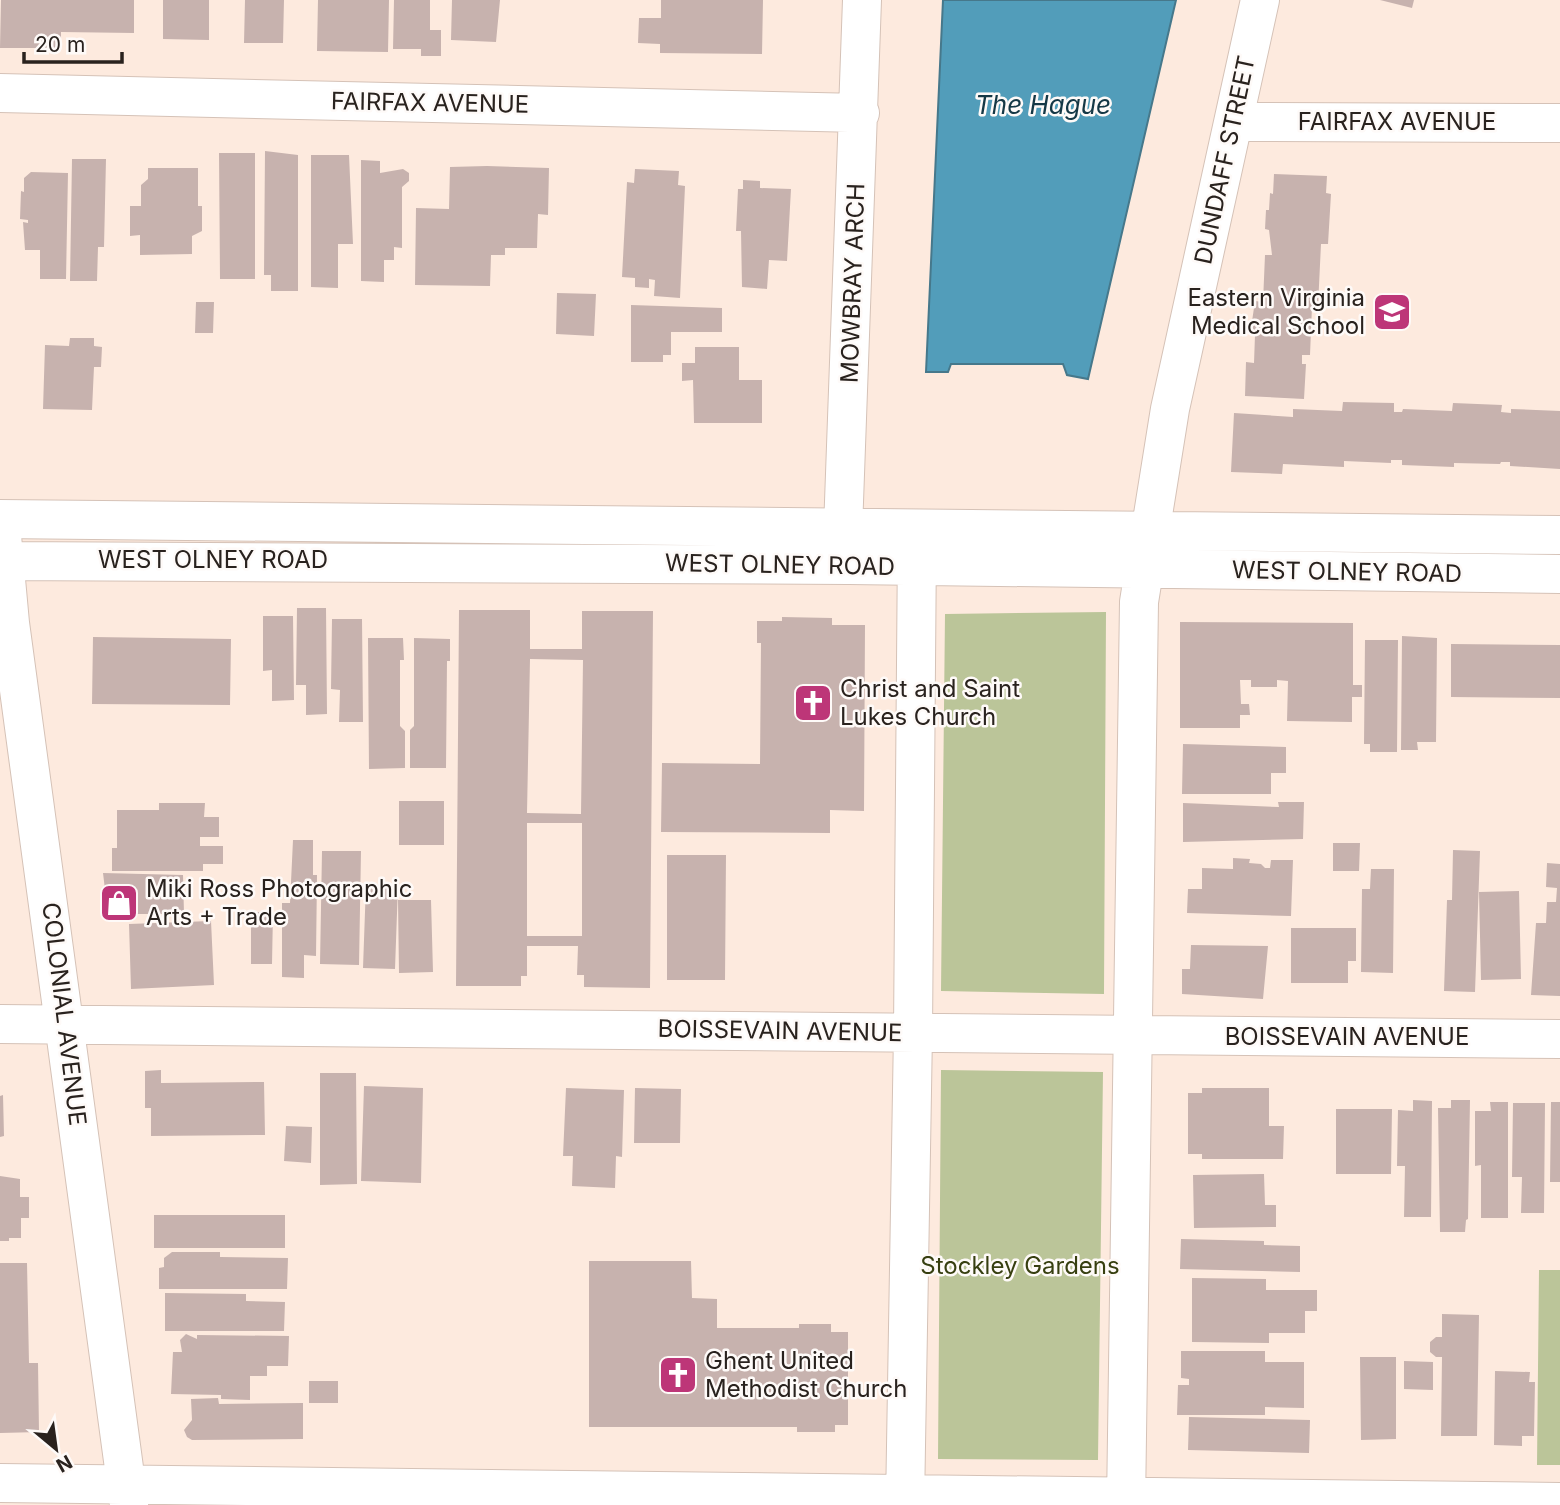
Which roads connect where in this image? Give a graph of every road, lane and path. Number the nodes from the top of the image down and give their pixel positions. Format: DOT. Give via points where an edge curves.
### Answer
graph roads {
  1 [pos="862,0"];
  2 [pos="1260,0"];
  3 [pos="0,93"];
  4 [pos="860,113"];
  5 [pos="1235,122"];
  6 [pos="1560,123"];
  7 [pos="0,521"];
  8 [pos="1149,529"];
  9 [pos="1560,535"];
  10 [pos="846,548"];
  11 [pos="917,548"];
  12 [pos="2,561"];
  13 [pos="1143,568"];
  14 [pos="1560,574"];
  15 [pos="0,1024"];
  16 [pos="66,1025"];
  17 [pos="913,1032"];
  18 [pos="1133,1036"];
  19 [pos="1560,1038"];
  20 [pos="0,1483"];
  21 [pos="128,1495"];
  22 [pos="414,1497"];
  23 [pos="461,1498"];
  24 [pos="1126,1500"];
  25 [pos="905,1501"];
  26 [pos="1560,1502"];
  1 -- 4 [label="street, MOWBRAY ARCH"];
  2 -- 5 [label="street, DUNDAFF STREET"];
  3 -- 4 [label="street, FAIRFAX AVENUE"];
  4 -- 10 [label="street, MOWBRAY ARCH"];
  5 -- 6 [label="street, FAIRFAX AVENUE"];
  5 -- 8 [label="street, DUNDAFF STREET" via="1170,409"];
  7 -- 10 [label="street, WEST OLNEY ROAD"];
  7 -- 12 [label="street, COLONIAL AVENUE"];
  8 -- 9 [label="street, WEST OLNEY ROAD"];
  8 -- 11 [label="street, WEST OLNEY ROAD"];
  8 -- 13 [label="street, DUNDAFF STREET"];
  10 -- 11 [label="street, WEST OLNEY ROAD"];
  10 -- 12 [label="street, WEST OLNEY ROAD"];
  11 -- 13 [label="street, WEST OLNEY ROAD"];
  11 -- 17 [label="street"];
  12 -- 16 [label="street, COLONIAL AVENUE"];
  13 -- 14 [label="street, WEST OLNEY ROAD"];
  13 -- 18 [label="street"];
  15 -- 16 [label="street, BOISSEVAIN AVENUE"];
  16 -- 17 [label="street, BOISSEVAIN AVENUE"];
  16 -- 21 [label="street, COLONIAL AVENUE"];
  17 -- 18 [label="street, BOISSEVAIN AVENUE"];
  17 -- 25 [label="street"];
  18 -- 19 [label="street, BOISSEVAIN AVENUE"];
  18 -- 24 [label="street"];
  20 -- 21 [label="street"];
  21 -- 22 [label="street"];
  22 -- 23 [label="street"];
  23 -- 25 [label="street"];
  24 -- 25 [label="street"];
  24 -- 26 [label="street"];
}
